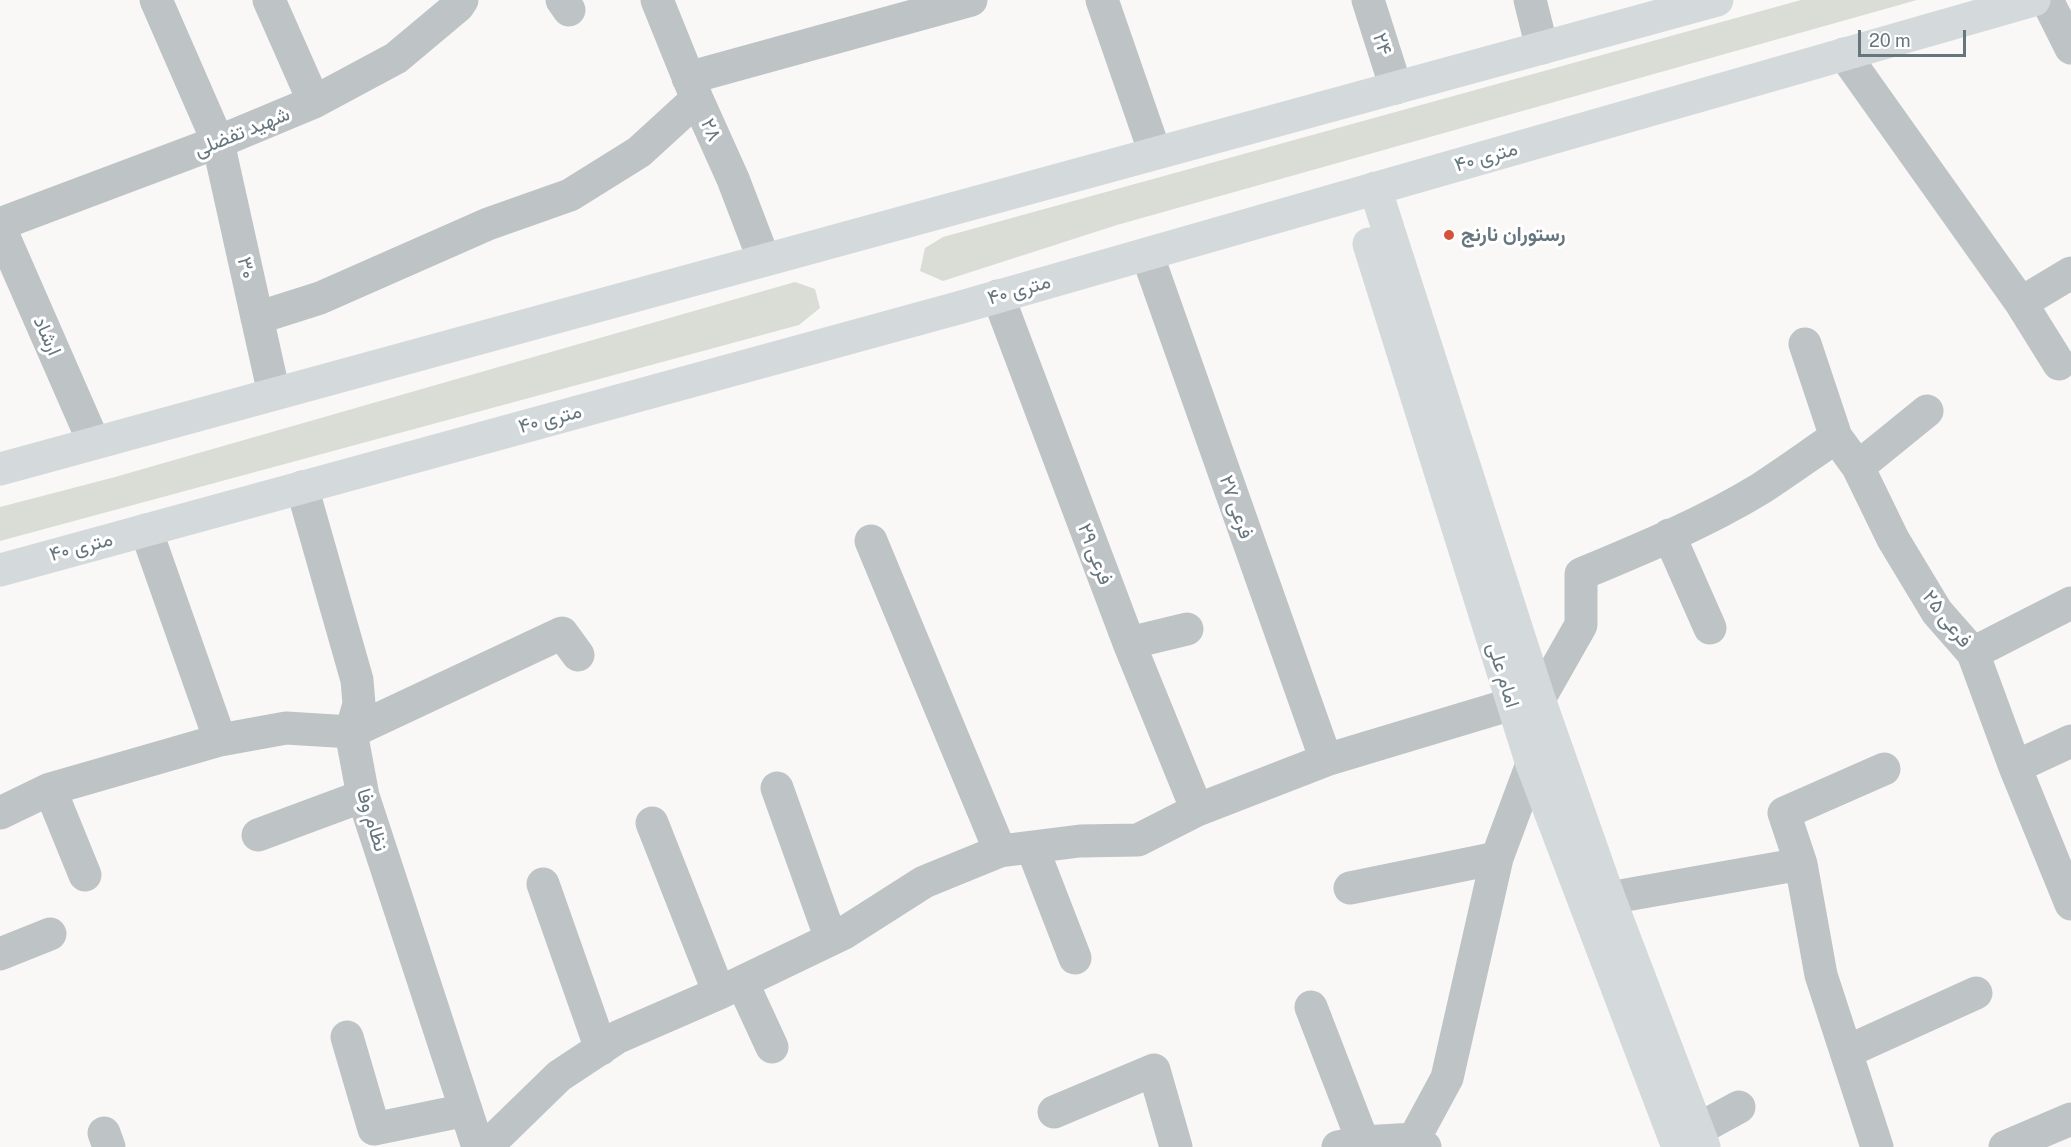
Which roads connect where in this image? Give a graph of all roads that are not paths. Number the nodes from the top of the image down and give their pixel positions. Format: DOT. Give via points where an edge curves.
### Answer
graph roads {
  1 [pos="156,0"];
  2 [pos="269,0"];
  3 [pos="462,0"];
  4 [pos="657,0"];
  5 [pos="971,0"];
  6 [pos="1102,0"];
  7 [pos="1368,0"];
  8 [pos="1530,0"];
  9 [pos="1717,0"];
  10 [pos="2034,0"];
  11 [pos="2047,0"];
  12 [pos="1542,48"];
  13 [pos="2071,48"];
  14 [pos="1844,54"];
  15 [pos="1396,88"];
  16 [pos="692,89"];
  17 [pos="314,102"];
  18 [pos="218,142"];
  19 [pos="1155,153"];
  20 [pos="1365,191"];
  21 [pos="0,224"];
  22 [pos="0,228"];
  23 [pos="1147,254"];
  24 [pos="764,260"];
  25 [pos="2071,273"];
  26 [pos="998,296"];
  27 [pos="2020,303"];
  28 [pos="257,318"];
  29 [pos="1805,344"];
  30 [pos="2059,364"];
  31 [pos="274,394"];
  32 [pos="1927,411"];
  33 [pos="1836,436"];
  34 [pos="93,443"];
  35 [pos="1858,467"];
  36 [pos="0,469"];
  37 [pos="302,487"];
  38 [pos="146,530"];
  39 [pos="1669,535"];
  40 [pos="871,541"];
  41 [pos="0,570"];
  42 [pos="2071,603"];
  43 [pos="1710,628"];
  44 [pos="1187,629"];
  45 [pos="1129,643"];
  46 [pos="1973,653"];
  47 [pos="578,654"];
  48 [pos="1525,701"];
  49 [pos="351,732"];
  50 [pos="220,740"];
  51 [pos="2071,741"];
  52 [pos="1326,760"];
  53 [pos="1532,764"];
  54 [pos="2015,767"];
  55 [pos="1884,769"];
  56 [pos="777,788"];
  57 [pos="50,789"];
  58 [pos="363,795"];
  59 [pos="1197,810"];
  60 [pos="0,813"];
  61 [pos="652,823"];
  62 [pos="258,835"];
  63 [pos="1016,849"];
  64 [pos="1497,858"];
  65 [pos="1801,864"];
  66 [pos="85,875"];
  67 [pos="543,884"];
  68 [pos="1350,888"];
  69 [pos="1609,898"];
  70 [pos="2071,904"];
  71 [pos="50,934"];
  72 [pos="831,939"];
  73 [pos="0,954"];
  74 [pos="1075,958"];
  75 [pos="730,988"];
  76 [pos="1976,993"];
  77 [pos="1311,1007"];
  78 [pos="347,1037"];
  79 [pos="772,1047"];
  80 [pos="601,1049"];
  81 [pos="1846,1052"];
  82 [pos="1739,1107"];
  83 [pos="466,1110"];
  84 [pos="1054,1112"];
  85 [pos="2071,1119"];
  86 [pos="1693,1141"];
  87 [pos="1419,1143"];
  88 [pos="1351,1144"];
  89 [pos="478,1147"];
  90 [pos="486,1147"];
  91 [pos="1176,1147"];
  92 [pos="1877,1147"];
  93 [pos="2005,1147"];
  1 -- 18 [label="street, ۳۰"];
  2 -- 17 [label="street"];
  3 -- 17 [label="street, شهید تفضلی" via="396,58"];
  4 -- 16 [label="street, ۲۸"];
  5 -- 16 [label="street"];
  6 -- 19 [label="street"];
  7 -- 15 [label="street, ۲۴"];
  8 -- 12 [label="street"];
  9 -- 12 [label="main road"];
  10 -- 14 [label="main road, ۴۰ متری"];
  11 -- 13 [label="street"];
  12 -- 15 [label="main road"];
  14 -- 20 [label="main road, ۴۰ متری"];
  14 -- 27 [label="street"];
  15 -- 19 [label="main road"];
  16 -- 24 [label="street, ۲۸"];
  16 -- 28 [label="street" via="639,152 570,195 488,224 320,298"];
  17 -- 18 [label="street, شهید تفضلی"];
  18 -- 21 [label="street, شهید تفضلی"];
  18 -- 28 [label="street, ۳۰"];
  19 -- 24 [label="main road"];
  20 -- 23 [label="main road, ۴۰ متری"];
  20 -- 48 [label="main road, امام علی"];
  22 -- 34 [label="street, ارشاد"];
  23 -- 26 [label="main road, ۴۰ متری"];
  23 -- 52 [label="street, فرعی ۲۷"];
  24 -- 31 [label="main road"];
  25 -- 27 [label="street"];
  26 -- 37 [label="main road, ۴۰ متری"];
  26 -- 45 [label="street, فرعی ۲۹"];
  27 -- 30 [label="street"];
  28 -- 31 [label="street, ۳۰"];
  29 -- 33 [label="street, فرعی ۲۵"];
  31 -- 34 [label="main road"];
  32 -- 35 [label="street"];
  33 -- 35 [label="street, فرعی ۲۵"];
  33 -- 39 [label="street" via="1760,489"];
  34 -- 36 [label="main road"];
  35 -- 46 [label="street, فرعی ۲۵" via="1893,539 1937,612"];
  37 -- 38 [label="main road, ۴۰ متری"];
  37 -- 49 [label="street, نظام وفا" via="357,680 358,704"];
  38 -- 41 [label="main road, ۴۰ متری"];
  38 -- 50 [label="street"];
  39 -- 43 [label="street"];
  39 -- 48 [label="street" via="1581,574 1581,625"];
  40 -- 63 [label="street"];
  42 -- 46 [label="street"];
  44 -- 45 [label="street"];
  45 -- 59 [label="street, فرعی ۲۹"];
  46 -- 54 [label="street, فرعی ۲۵"];
  47 -- 49 [label="street" via="562,633"];
  48 -- 52 [label="street"];
  48 -- 53 [label="main road, امام علی"];
  48 -- 69 [label="main road"];
  49 -- 50 [label="street" via="286,728"];
  49 -- 58 [label="street, نظام وفا"];
  50 -- 57 [label="street"];
  51 -- 54 [label="street"];
  52 -- 59 [label="street"];
  53 -- 64 [label="street"];
  53 -- 86 [label="main road, امام علی"];
  54 -- 70 [label="street, فرعی ۲۵"];
  55 -- 65 [label="street" via="1784,813"];
  56 -- 72 [label="street"];
  57 -- 60 [label="street"];
  57 -- 66 [label="street"];
  58 -- 62 [label="street"];
  58 -- 83 [label="street, نظام وفا"];
  59 -- 63 [label="street" via="1138,840 1080,841"];
  61 -- 75 [label="street"];
  63 -- 72 [label="street" via="924,882"];
  63 -- 74 [label="street"];
  64 -- 68 [label="street"];
  64 -- 87 [label="street" via="1447,1078"];
  65 -- 69 [label="street"];
  65 -- 81 [label="street" via="1821,975"];
  67 -- 80 [label="street"];
  69 -- 86 [label="main road"];
  71 -- 73 [label="street"];
  72 -- 75 [label="street"];
  75 -- 79 [label="street"];
  75 -- 80 [label="street" via="618,1037"];
  76 -- 81 [label="street"];
  77 -- 88 [label="street"];
  78 -- 83 [label="street" via="374,1129"];
  80 -- 90 [label="street" via="559,1076"];
  81 -- 92 [label="street"];
  82 -- 86 [label="street"];
  83 -- 89 [label="street, نظام وفا"];
  84 -- 91 [label="street" via="1154,1070"];
  85 -- 93 [label="street"];
  87 -- 88 [label="street"];
}
